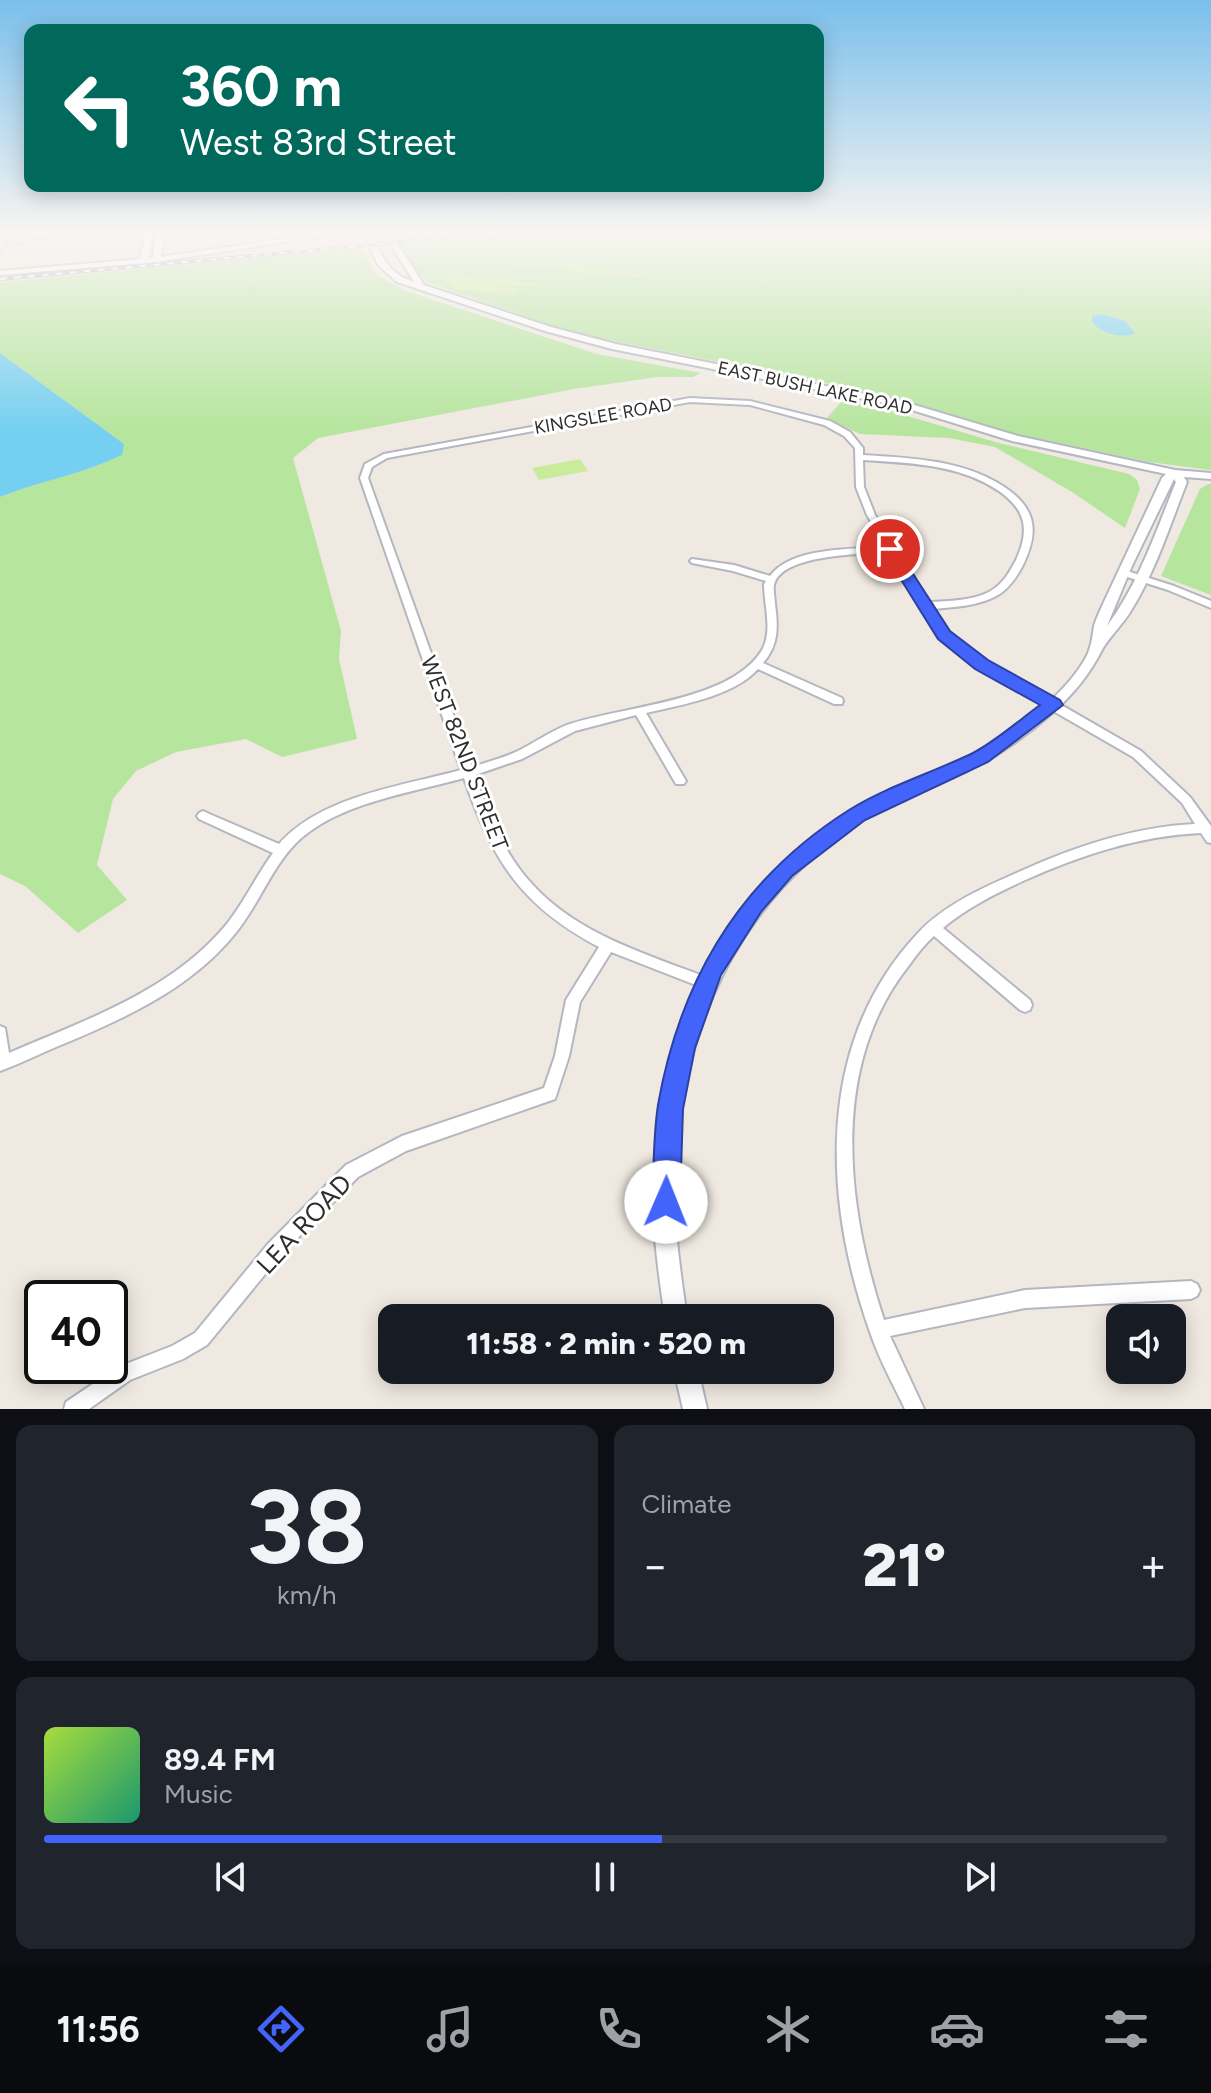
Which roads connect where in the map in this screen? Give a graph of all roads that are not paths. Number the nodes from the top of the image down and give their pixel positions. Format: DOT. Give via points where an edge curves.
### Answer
graph roads {
  1 [pos="455,298"];
  2 [pos="859,457"];
  3 [pos="1119,460"];
  4 [pos="368,466"];
  5 [pos="1175,473"];
  6 [pos="1211,476"];
  7 [pos="1159,495"];
  8 [pos="890,549"];
  9 [pos="695,561"];
  10 [pos="1124,573"];
  11 [pos="1140,578"];
  12 [pos="771,579"];
  13 [pos="1211,605"];
  14 [pos="924,606"];
  15 [pos="1099,644"];
  16 [pos="757,664"];
  17 [pos="838,701"];
  18 [pos="1053,705"];
  19 [pos="639,710"];
  20 [pos="469,771"];
  21 [pos="680,781"];
  22 [pos="203,816"];
  23 [pos="1209,833"];
  24 [pos="279,850"];
  25 [pos="934,928"];
  26 [pos="607,946"];
  27 [pos="706,983"];
  28 [pos="1025,1005"];
  29 [pos="0,1033"];
  30 [pos="1,1064"];
  31 [pos="1191,1290"];
  32 [pos="674,1304"];
  33 [pos="878,1330"];
  34 [pos="689,1384"];
  35 [pos="73,1409"];
  36 [pos="695,1409"];
  37 [pos="915,1409"];
  1 -- 3 [label="street, EAST BUSH LAKE ROAD" via="602,344 873,398 989,432"];
  2 -- 4 [label="street, KINGSLEE ROAD" via="854,441 815,418 750,403 690,400 384,456"];
  2 -- 8 [label="street" via="860,487"];
  2 -- 14 [label="street" via="966,472 1007,494 1030,523 1028,548 1005,586 980,599"];
  3 -- 5 [label="street, EAST BUSH LAKE ROAD"];
  3 -- 7 [label="street" via="1149,476"];
  4 -- 20 [label="street, WEST 82ND STREET" via="364,478"];
  5 -- 6 [label="street, EAST BUSH LAKE ROAD"];
  5 -- 7 [label="street"];
  5 -- 11 [label="street" via="1182,482"];
  7 -- 10 [label="street"];
  8 -- 12 [label="street" via="796,561"];
  8 -- 14 [label="street"];
  9 -- 12 [label="street"];
  10 -- 11 [label="street"];
  10 -- 15 [label="street" via="1100,626"];
  11 -- 13 [label="street"];
  11 -- 15 [label="street" via="1113,630"];
  12 -- 16 [label="street" via="772,640"];
  14 -- 18 [label="street" via="961,650"];
  15 -- 18 [label="street" via="1090,664"];
  16 -- 17 [label="street"];
  16 -- 19 [label="street" via="716,690"];
  18 -- 23 [label="street" via="1137,754 1186,800"];
  18 -- 27 [label="street" via="981,757 858,815 820,840 753,905"];
  19 -- 20 [label="street" via="570,728 518,756"];
  19 -- 21 [label="street"];
  20 -- 24 [label="street" via="331,813"];
  20 -- 26 [label="street, WEST 82ND STREET" via="495,839 517,878 548,909"];
  22 -- 24 [label="street"];
  23 -- 25 [label="street" via="1137,834 1070,853 987,892"];
  24 -- 30 [label="street" via="245,909 197,964 126,1008"];
  25 -- 28 [label="street"];
  25 -- 33 [label="street" via="897,966 875,1002 848,1089 846,1199 857,1261"];
  26 -- 27 [label="street, WEST 82ND STREET"];
  26 -- 35 [label="street, LEA ROAD" via="573,1000 550,1094 402,1144 352,1171 274,1250 201,1339 124,1373"];
  27 -- 32 [label="street" via="682,1048 670,1109 665,1178"];
  29 -- 30 [label="street"];
  31 -- 33 [label="street" via="1025,1299"];
  33 -- 37 [label="street"];
  34 -- 36 [label="street"];
}
